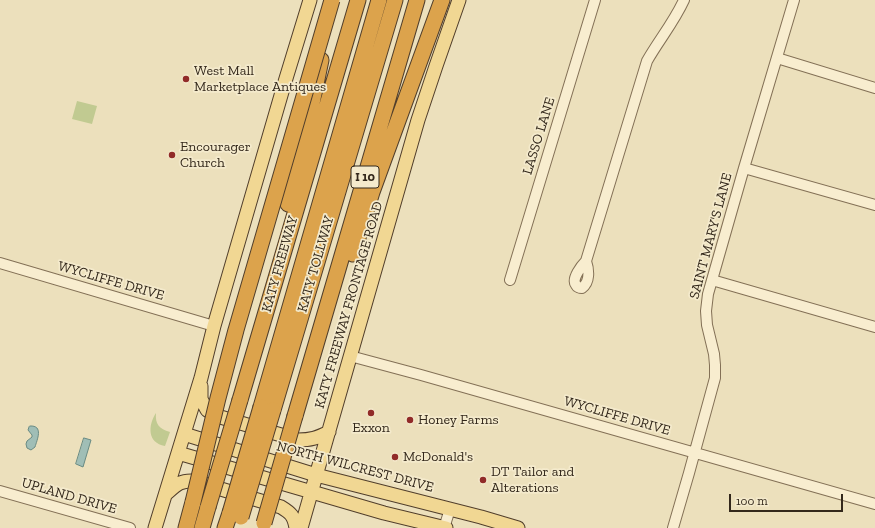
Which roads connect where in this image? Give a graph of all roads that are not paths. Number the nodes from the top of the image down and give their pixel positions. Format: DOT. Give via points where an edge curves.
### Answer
graph roads {
  1 [pos="310,0"];
  2 [pos="333,0"];
  3 [pos="358,0"];
  4 [pos="379,0"];
  5 [pos="395,0"];
  6 [pos="417,0"];
  7 [pos="442,0"];
  8 [pos="459,0"];
  9 [pos="595,0"];
  10 [pos="684,0"];
  11 [pos="794,0"];
  12 [pos="777,58"];
  13 [pos="875,88"];
  14 [pos="744,168"];
  15 [pos="875,205"];
  16 [pos="586,261"];
  17 [pos="0,263"];
  18 [pos="510,280"];
  19 [pos="712,280"];
  20 [pos="214,326"];
  21 [pos="262,326"];
  22 [pos="875,327"];
  23 [pos="313,355"];
  24 [pos="350,356"];
  25 [pos="201,378"];
  26 [pos="267,408"];
  27 [pos="329,432"];
  28 [pos="184,434"];
  29 [pos="178,453"];
  30 [pos="694,453"];
  31 [pos="316,476"];
  32 [pos="0,491"];
  33 [pos="312,493"];
  34 [pos="166,494"];
  35 [pos="875,504"];
  36 [pos="450,509"];
  37 [pos="237,519"];
  38 [pos="263,526"];
  39 [pos="130,528"];
  40 [pos="155,528"];
  41 [pos="186,528"];
  42 [pos="202,528"];
  43 [pos="226,528"];
  44 [pos="296,528"];
  45 [pos="301,528"];
  46 [pos="445,528"];
  47 [pos="518,528"];
  48 [pos="673,528"];
  1 -- 20 [label="main road"];
  2 -- 21 [label="highway"];
  2 -- 41 [label="highway, bridge" via="236,330"];
  3 -- 21 [label="highway, KATY FREEWAY"];
  4 -- 26 [label="highway, KATY TOLLWAY"];
  5 -- 26 [label="highway, KATY TOLLWAY"];
  6 -- 23 [label="highway, I 10"];
  7 -- 23 [label="highway" via="372,192 353,254"];
  8 -- 24 [label="main road, KATY FREEWAY FRONTAGE ROAD" via="418,120"];
  9 -- 18 [label="street, LASSO LANE"];
  10 -- 16 [label="street" via="647,61"];
  11 -- 12 [label="street, SAINT MARY'S LANE"];
  12 -- 13 [label="street"];
  12 -- 14 [label="street, SAINT MARY'S LANE"];
  14 -- 15 [label="street"];
  14 -- 19 [label="street, SAINT MARY'S LANE"];
  17 -- 20 [label="street, WYCLIFFE DRIVE"];
  19 -- 22 [label="street"];
  19 -- 30 [label="street, SAINT MARY'S LANE" via="706,311 714,354 715,378"];
  20 -- 25 [label="main road"];
  21 -- 42 [label="highway, KATY FREEWAY, bridge"];
  23 -- 38 [label="highway, I 10, bridge"];
  24 -- 27 [label="main road, KATY FREEWAY FRONTAGE ROAD"];
  24 -- 30 [label="street, WYCLIFFE DRIVE"];
  25 -- 27 [label="main road" via="201,399 207,410 217,416 298,440 319,438"];
  25 -- 28 [label="main road"];
  26 -- 37 [label="highway, KATY TOLLWAY, bridge"];
  27 -- 31 [label="main road, KATY FREEWAY FRONTAGE ROAD"];
  28 -- 29 [label="main road"];
  28 -- 31 [label="main road, NORTH WILCREST DRIVE"];
  29 -- 33 [label="main road"];
  29 -- 34 [label="main road"];
  30 -- 35 [label="street, WYCLIFFE DRIVE"];
  30 -- 48 [label="street, SAINT MARY'S LANE"];
  31 -- 33 [label="main road, KATY FREEWAY FRONTAGE ROAD"];
  31 -- 36 [label="main road, NORTH WILCREST DRIVE"];
  32 -- 39 [label="street, UPLAND DRIVE"];
  33 -- 45 [label="main road, KATY FREEWAY FRONTAGE ROAD"];
  33 -- 46 [label="main road"];
  34 -- 40 [label="main road"];
  34 -- 44 [label="main road" via="185,480 194,481 281,507 290,513"];
  36 -- 46 [label="street"];
  36 -- 47 [label="main road, NORTH WILCREST DRIVE"];
  37 -- 43 [label="highway, KATY TOLLWAY"];
}
